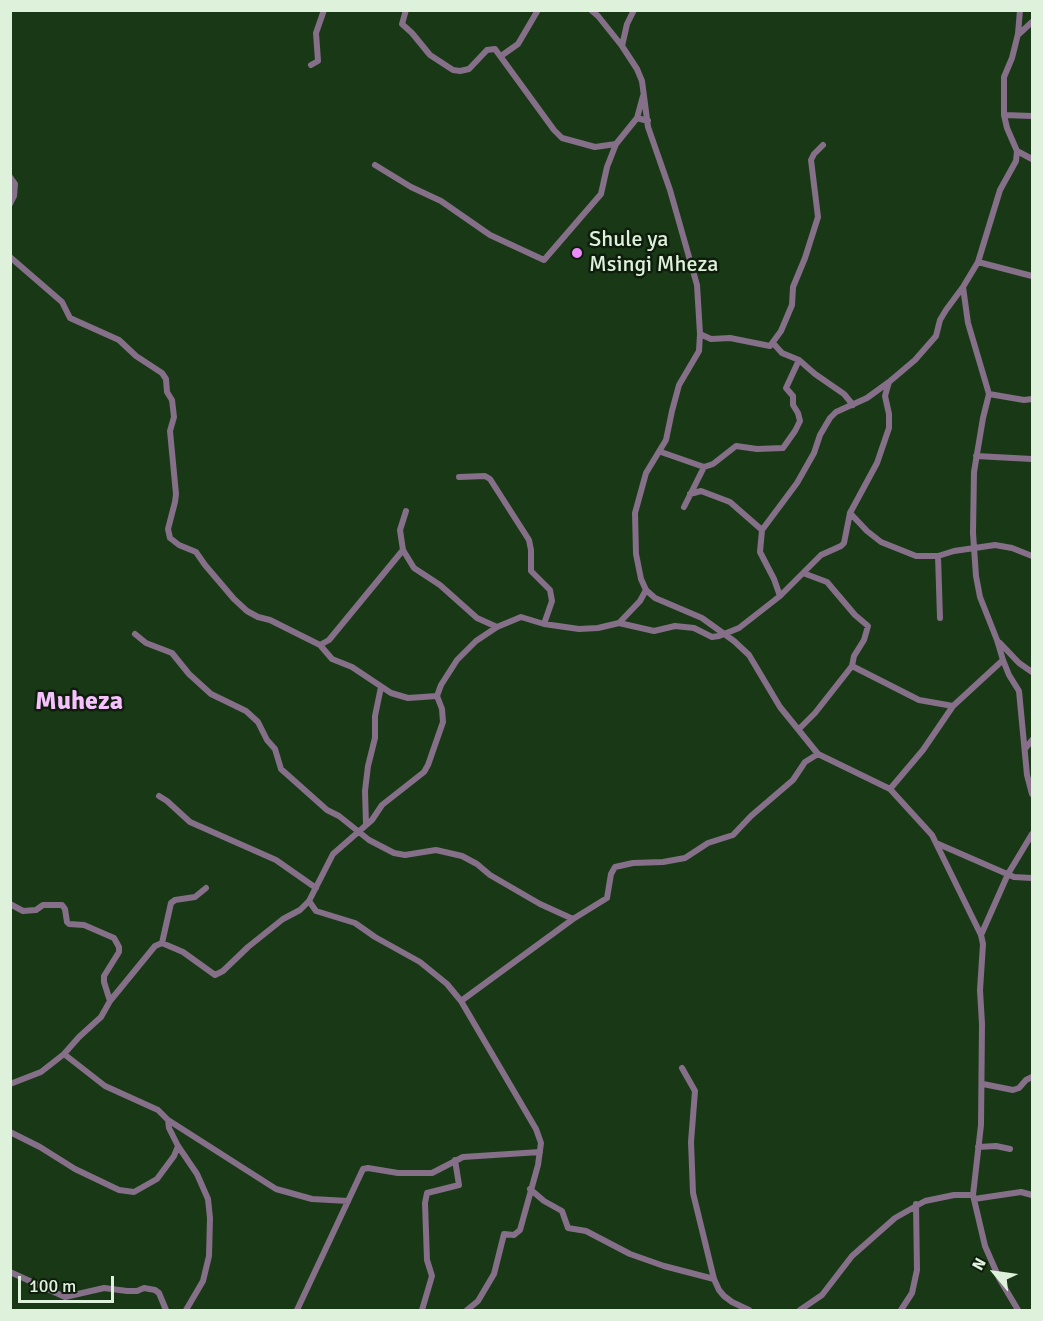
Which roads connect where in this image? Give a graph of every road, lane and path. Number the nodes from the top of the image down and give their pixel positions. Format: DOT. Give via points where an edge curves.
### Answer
graph roads {
  1 [pos="324,10"];
  2 [pos="406,10"];
  3 [pos="538,10"];
  4 [pos="591,10"];
  5 [pos="634,10"];
  6 [pos="1020,10"];
  7 [pos="1032,22"];
  8 [pos="1018,34"];
  9 [pos="622,46"];
  10 [pos="501,56"];
  11 [pos="311,65"];
  12 [pos="644,92"];
  13 [pos="1005,115"];
  14 [pos="1032,116"];
  15 [pos="637,118"];
  16 [pos="648,121"];
  17 [pos="616,144"];
  18 [pos="823,145"];
  19 [pos="1017,151"];
  20 [pos="1032,159"];
  21 [pos="375,165"];
  22 [pos="10,177"];
  23 [pos="10,204"];
  24 [pos="10,257"];
  25 [pos="978,262"];
  26 [pos="1032,276"];
  27 [pos="963,288"];
  28 [pos="700,334"];
  29 [pos="773,343"];
  30 [pos="799,360"];
  31 [pos="889,382"];
  32 [pos="879,388"];
  33 [pos="989,394"];
  34 [pos="885,396"];
  35 [pos="1032,399"];
  36 [pos="853,405"];
  37 [pos="661,452"];
  38 [pos="976,456"];
  39 [pos="1032,459"];
  40 [pos="704,467"];
  41 [pos="459,477"];
  42 [pos="690,494"];
  43 [pos="684,507"];
  44 [pos="406,511"];
  45 [pos="849,513"];
  46 [pos="762,530"];
  47 [pos="975,548"];
  48 [pos="403,550"];
  49 [pos="938,556"];
  50 [pos="1032,556"];
  51 [pos="803,573"];
  52 [pos="646,590"];
  53 [pos="780,596"];
  54 [pos="940,618"];
  55 [pos="619,623"];
  56 [pos="544,624"];
  57 [pos="497,627"];
  58 [pos="135,634"];
  59 [pos="724,635"];
  60 [pos="997,640"];
  61 [pos="320,645"];
  62 [pos="1003,660"];
  63 [pos="852,666"];
  64 [pos="1032,672"];
  65 [pos="381,687"];
  66 [pos="437,696"];
  67 [pos="953,706"];
  68 [pos="799,729"];
  69 [pos="1032,740"];
  70 [pos="1025,749"];
  71 [pos="818,754"];
  72 [pos="890,789"];
  73 [pos="1032,794"];
  74 [pos="159,796"];
  75 [pos="366,824"];
  76 [pos="358,831"];
  77 [pos="1032,834"];
  78 [pos="935,843"];
  79 [pos="1008,874"];
  80 [pos="1032,878"];
  81 [pos="206,888"];
  82 [pos="316,888"];
  83 [pos="309,901"];
  84 [pos="10,904"];
  85 [pos="573,919"];
  86 [pos="981,935"];
  87 [pos="162,943"];
  88 [pos="110,1001"];
  89 [pos="461,1001"];
  90 [pos="64,1054"];
  91 [pos="682,1068"];
  92 [pos="1032,1077"];
  93 [pos="10,1084"];
  94 [pos="982,1084"];
  95 [pos="168,1120"];
  96 [pos="10,1132"];
  97 [pos="178,1146"];
  98 [pos="978,1147"];
  99 [pos="1010,1149"];
  100 [pos="540,1152"];
  101 [pos="455,1160"];
  102 [pos="530,1189"];
  103 [pos="1032,1195"];
  104 [pos="974,1197"];
  105 [pos="348,1201"];
  106 [pos="916,1204"];
  107 [pos="10,1272"];
  108 [pos="714,1279"];
  109 [pos="166,1311"];
  110 [pos="186,1311"];
  111 [pos="297,1311"];
  112 [pos="422,1311"];
  113 [pos="467,1311"];
  114 [pos="749,1311"];
  115 [pos="800,1311"];
  116 [pos="901,1311"];
  117 [pos="1018,1311"];
  1 -- 11 [label="street" via="316,33 318,61"];
  2 -- 10 [label="street" via="402,24 430,55 453,70 469,69 491,48"];
  3 -- 10 [label="street" via="518,44"];
  4 -- 9 [label="street"];
  5 -- 9 [label="street"];
  6 -- 8 [label="street"];
  7 -- 8 [label="street"];
  8 -- 13 [label="street" via="1004,77"];
  9 -- 12 [label="street" via="637,69"];
  10 -- 17 [label="street" via="562,138 595,147"];
  12 -- 15 [label="street"];
  12 -- 16 [label="street"];
  13 -- 14 [label="street"];
  13 -- 19 [label="street"];
  15 -- 16 [label="street"];
  15 -- 17 [label="street"];
  16 -- 28 [label="street" via="697,285"];
  17 -- 21 [label="street" via="601,194 544,260 490,235 441,201"];
  18 -- 29 [label="street" via="812,160 818,217 793,287 792,305"];
  19 -- 20 [label="street"];
  19 -- 25 [label="street" via="1016,161 1000,190"];
  22 -- 23 [label="street" via="15,184"];
  24 -- 61 [label="street" via="62,302 70,318 119,340 166,379 174,417 170,431 176,494 168,529 170,538 196,552 248,611"];
  25 -- 26 [label="street"];
  25 -- 27 [label="street"];
  27 -- 31 [label="street" via="946,310 936,336"];
  27 -- 33 [label="street" via="968,322"];
  28 -- 29 [label="street" via="766,346"];
  28 -- 37 [label="street" via="699,351 679,385"];
  29 -- 30 [label="street" via="782,353"];
  30 -- 36 [label="street"];
  30 -- 40 [label="street" via="786,388 793,396 800,421 787,443 780,448 736,446"];
  31 -- 32 [label="street"];
  31 -- 34 [label="street"];
  32 -- 34 [label="street"];
  32 -- 36 [label="street"];
  33 -- 35 [label="street"];
  33 -- 38 [label="street"];
  34 -- 45 [label="street" via="889,428 877,463"];
  36 -- 46 [label="street" via="830,418 797,483"];
  37 -- 40 [label="street"];
  37 -- 52 [label="street" via="646,473 635,513 636,554"];
  38 -- 39 [label="street"];
  38 -- 47 [label="street"];
  40 -- 42 [label="street"];
  41 -- 56 [label="street" via="490,479 529,540 531,571 550,590 552,601"];
  42 -- 43 [label="street"];
  42 -- 46 [label="street" via="701,491 730,502"];
  44 -- 48 [label="street" via="400,530"];
  45 -- 49 [label="street" via="881,542 916,556"];
  45 -- 51 [label="street" via="844,543 821,555"];
  46 -- 53 [label="street" via="760,552"];
  47 -- 49 [label="street"];
  47 -- 50 [label="street" via="995,545"];
  47 -- 60 [label="street" via="980,597"];
  48 -- 57 [label="street" via="414,568 477,618"];
  48 -- 61 [label="street" via="329,640"];
  49 -- 54 [label="street"];
  51 -- 53 [label="street"];
  51 -- 63 [label="street" via="827,582 866,623 864,640"];
  52 -- 55 [label="street"];
  52 -- 59 [label="street" via="662,602 702,618"];
  53 -- 59 [label="street"];
  55 -- 56 [label="street" via="579,629"];
  55 -- 59 [label="street" via="654,631 675,626 694,628 712,637"];
  56 -- 57 [label="street" via="521,617"];
  57 -- 66 [label="street" via="458,660"];
  58 -- 76 [label="street" via="172,653 211,694 246,711 275,749 281,769 327,810"];
  59 -- 68 [label="street" via="749,655 780,707"];
  60 -- 62 [label="street"];
  60 -- 64 [label="street"];
  61 -- 65 [label="street" via="332,659"];
  62 -- 67 [label="street"];
  62 -- 70 [label="street" via="1019,691"];
  63 -- 67 [label="street" via="919,700"];
  63 -- 68 [label="street"];
  65 -- 66 [label="street" via="408,698"];
  65 -- 75 [label="street" via="365,791"];
  66 -- 75 [label="street" via="442,722 428,765"];
  67 -- 72 [label="street"];
  68 -- 71 [label="street"];
  69 -- 70 [label="street"];
  70 -- 73 [label="street"];
  71 -- 72 [label="street"];
  71 -- 85 [label="street" via="805,762 793,780 733,835 708,843 685,858 615,867 607,898"];
  72 -- 78 [label="street"];
  74 -- 82 [label="street" via="190,822 276,860"];
  75 -- 76 [label="street"];
  76 -- 82 [label="street" via="333,854"];
  76 -- 85 [label="street" via="394,853 436,850 462,856 540,904"];
  77 -- 79 [label="street"];
  78 -- 79 [label="street"];
  78 -- 86 [label="street"];
  79 -- 80 [label="street"];
  79 -- 86 [label="street"];
  81 -- 87 [label="street" via="195,897 171,903"];
  82 -- 83 [label="street"];
  83 -- 87 [label="street" via="215,975 183,952"];
  83 -- 89 [label="street" via="316,911 355,922 420,962"];
  84 -- 88 [label="street" via="23,911 62,905 69,924 84,925 114,938 119,952 104,976"];
  85 -- 89 [label="street"];
  86 -- 94 [label="street"];
  87 -- 88 [label="street" via="155,946"];
  88 -- 90 [label="street" via="101,1017"];
  89 -- 100 [label="street" via="532,1121 541,1143"];
  90 -- 93 [label="street" via="41,1072"];
  90 -- 95 [label="street" via="105,1086 158,1110"];
  91 -- 108 [label="street" via="695,1091 693,1193"];
  92 -- 94 [label="street" via="1013,1090"];
  94 -- 98 [label="street"];
  95 -- 97 [label="street"];
  95 -- 105 [label="street" via="276,1189 312,1199"];
  96 -- 97 [label="street" via="75,1169 119,1190 134,1192 157,1179"];
  97 -- 110 [label="street" via="197,1174 208,1199 210,1218 209,1256 203,1281"];
  98 -- 99 [label="street"];
  98 -- 104 [label="street"];
  100 -- 101 [label="street"];
  100 -- 102 [label="street"];
  101 -- 105 [label="street" via="432,1173 363,1169"];
  101 -- 112 [label="street" via="459,1185 427,1193 424,1203 427,1260 432,1276"];
  102 -- 108 [label="street" via="562,1211 568,1228 586,1231 664,1266"];
  102 -- 113 [label="street" via="520,1230 514,1235 504,1234 494,1274"];
  103 -- 104 [label="street" via="1021,1192"];
  104 -- 106 [label="street" via="954,1195"];
  104 -- 117 [label="street" via="985,1246"];
  105 -- 111 [label="street"];
  106 -- 115 [label="street" via="852,1256 822,1295"];
  106 -- 116 [label="street" via="917,1270 912,1293"];
  107 -- 109 [label="street" via="65,1297 104,1288 155,1290"];
  108 -- 114 [label="street" via="724,1296"];
}
